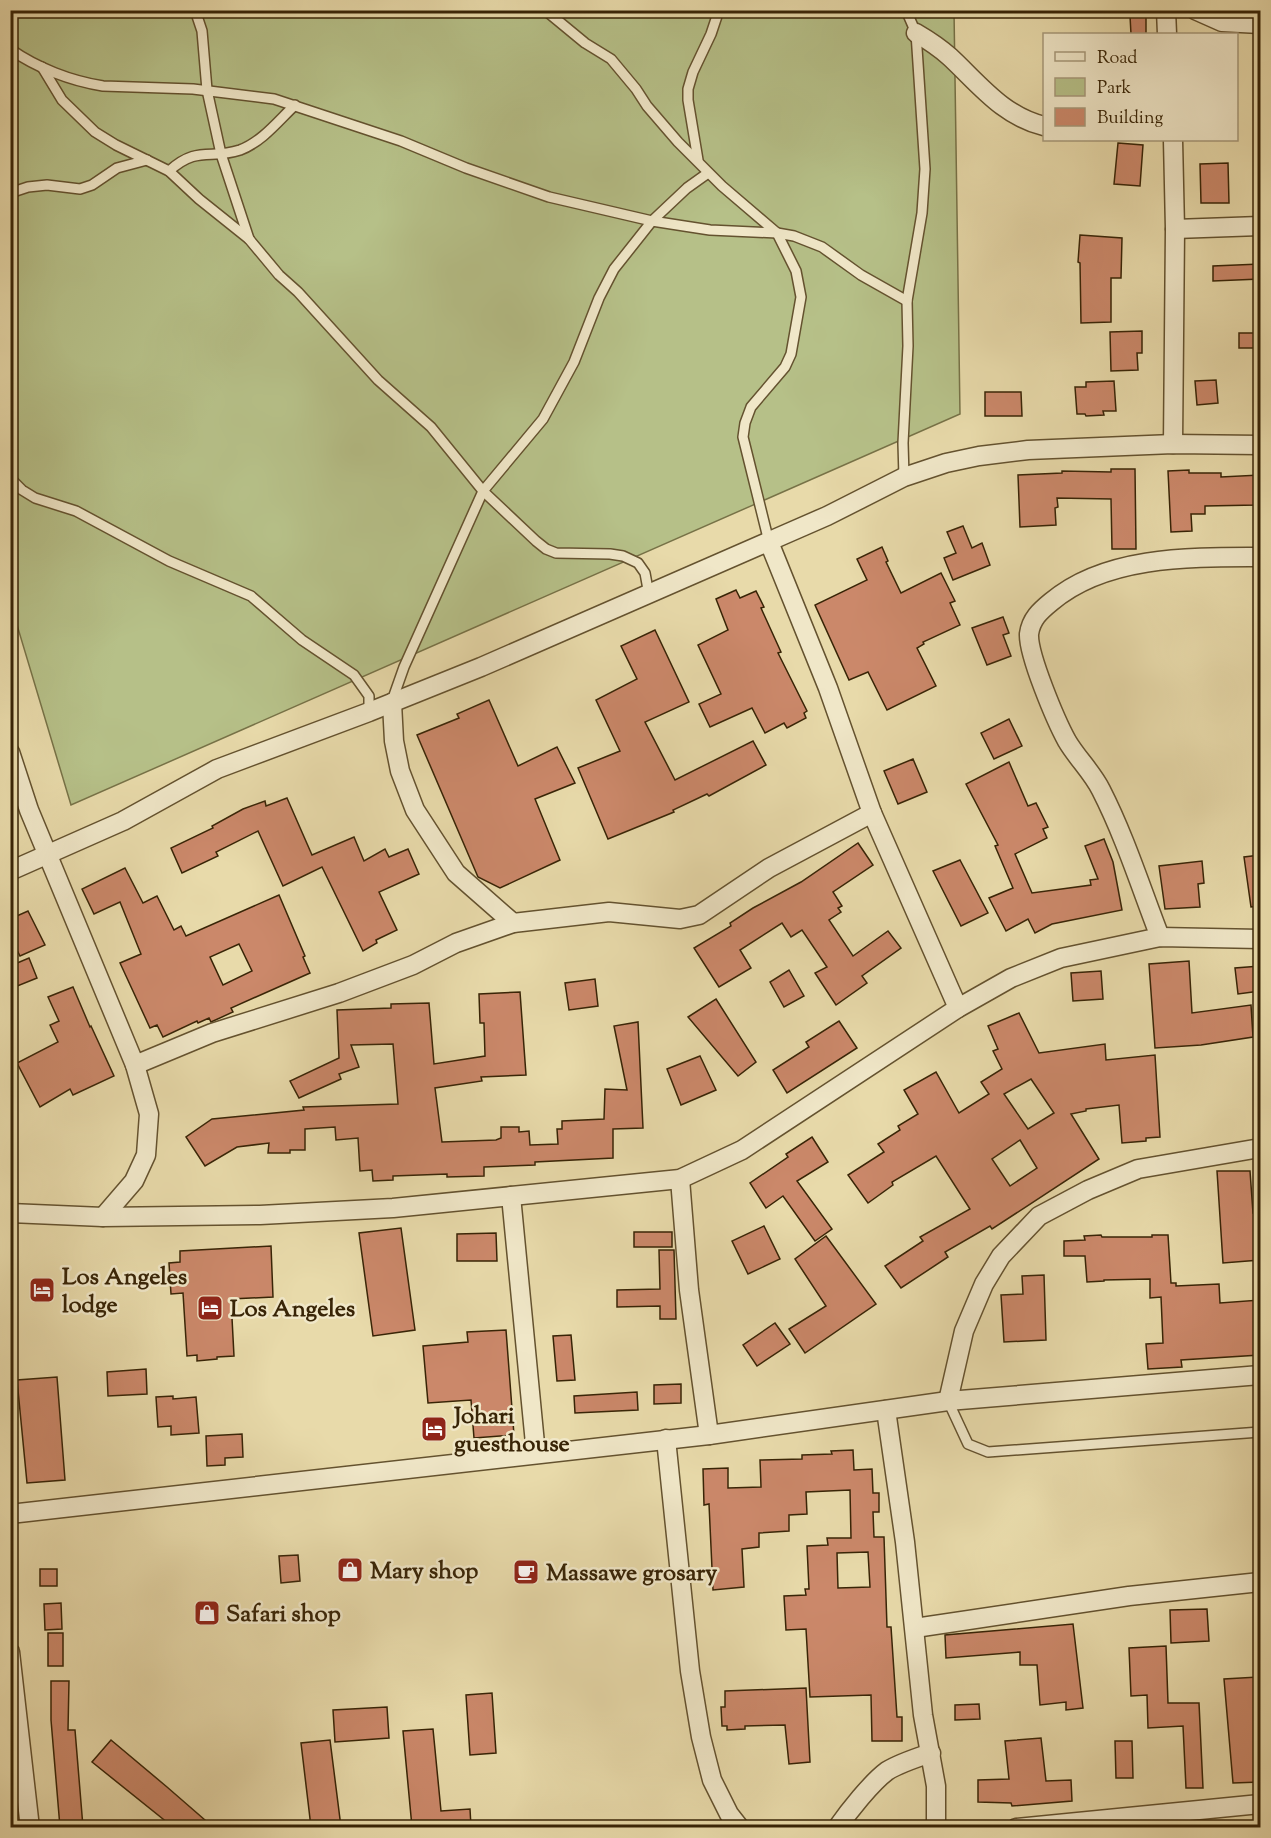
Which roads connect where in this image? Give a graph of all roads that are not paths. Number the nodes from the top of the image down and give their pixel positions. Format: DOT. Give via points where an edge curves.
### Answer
graph roads {
  1 [pos="195,10"];
  2 [pos="545,10"];
  3 [pos="719,10"];
  4 [pos="906,10"];
  5 [pos="1166,10"];
  6 [pos="1195,10"];
  7 [pos="1260,24"];
  8 [pos="915,33"];
  9 [pos="1167,33"];
  10 [pos="10,49"];
  11 [pos="42,67"];
  12 [pos="207,90"];
  13 [pos="295,105"];
  14 [pos="1043,126"];
  15 [pos="1173,141"];
  16 [pos="221,154"];
  17 [pos="149,160"];
  18 [pos="698,161"];
  19 [pos="169,171"];
  20 [pos="708,173"];
  21 [pos="10,193"];
  22 [pos="652,221"];
  23 [pos="1260,226"];
  24 [pos="1175,229"];
  25 [pos="777,233"];
  26 [pos="249,239"];
  27 [pos="907,301"];
  28 [pos="1173,444"];
  29 [pos="1260,445"];
  30 [pos="904,477"];
  31 [pos="10,478"];
  32 [pos="483,490"];
  33 [pos="769,542"];
  34 [pos="1260,557"];
  35 [pos="649,595"];
  36 [pos="392,703"];
  37 [pos="369,712"];
  38 [pos="10,752"];
  39 [pos="872,813"];
  40 [pos="48,855"];
  41 [pos="10,871"];
  42 [pos="513,923"];
  43 [pos="1161,937"];
  44 [pos="1260,939"];
  45 [pos="958,1008"];
  46 [pos="135,1065"];
  47 [pos="1260,1148"];
  48 [pos="680,1179"];
  49 [pos="511,1196"];
  50 [pos="10,1213"];
  51 [pos="103,1218"];
  52 [pos="1260,1374"];
  53 [pos="948,1401"];
  54 [pos="886,1410"];
  55 [pos="1260,1432"];
  56 [pos="709,1435"];
  57 [pos="666,1439"];
  58 [pos="536,1454"];
  59 [pos="10,1514"];
  60 [pos="1260,1582"];
  61 [pos="915,1628"];
  62 [pos="10,1652"];
  63 [pos="931,1753"];
  64 [pos="1260,1804"];
  65 [pos="30,1827"];
  66 [pos="740,1827"];
  67 [pos="837,1827"];
  68 [pos="936,1827"];
  69 [pos="1016,1827"];
  1 -- 12 [label="lane" via="202,31"];
  2 -- 18 [label="lane" via="611,59 659,120"];
  3 -- 18 [label="lane" via="688,89"];
  4 -- 8 [label="lane"];
  5 -- 9 [label="street"];
  6 -- 7 [label="street" via="1222,22"];
  8 -- 14 [label="street" via="936,45 997,103"];
  8 -- 27 [label="lane" via="925,169"];
  10 -- 11 [label="lane"];
  11 -- 12 [label="lane" via="86,84"];
  11 -- 17 [label="lane" via="53,88 95,132"];
  12 -- 13 [label="lane"];
  12 -- 16 [label="lane"];
  13 -- 16 [label="lane" via="255,142"];
  13 -- 22 [label="lane" via="549,197"];
  15 -- 24 [label="street"];
  16 -- 19 [label="lane" via="191,156"];
  16 -- 26 [label="lane"];
  17 -- 19 [label="lane"];
  17 -- 21 [label="lane" via="117,168 80,189 47,185"];
  18 -- 20 [label="lane"];
  19 -- 26 [label="lane"];
  20 -- 22 [label="lane"];
  20 -- 25 [label="lane"];
  22 -- 25 [label="lane" via="710,230"];
  22 -- 32 [label="lane" via="614,269 574,362 543,419"];
  23 -- 24 [label="street"];
  24 -- 28 [label="street"];
  25 -- 27 [label="lane" via="822,247"];
  25 -- 33 [label="lane" via="796,271 801,297 799,316 785,367 751,407 743,437"];
  26 -- 32 [label="lane" via="378,380 431,427"];
  27 -- 30 [label="lane"];
  28 -- 29 [label="street"];
  28 -- 30 [label="street" via="979,456"];
  30 -- 33 [label="street"];
  31 -- 37 [label="lane" via="35,498 76,512 169,561 251,596 302,640 354,675 369,696"];
  32 -- 35 [label="lane" via="546,549 556,553 617,555 638,563 645,573"];
  32 -- 36 [label="lane" via="404,667"];
  33 -- 35 [label="street"];
  33 -- 39 [label="street" via="828,688"];
  34 -- 43 [label="street" via="1201,557 1110,571 1065,590 1035,616 1029,635 1032,653 1067,740 1100,788"];
  35 -- 36 [label="street"];
  36 -- 37 [label="street"];
  36 -- 42 [label="street" via="399,771 415,810 456,873"];
  37 -- 40 [label="street" via="217,769 123,821"];
  38 -- 40 [label="street"];
  39 -- 42 [label="street" via="769,868 699,915 680,919 609,912"];
  39 -- 45 [label="street"];
  40 -- 41 [label="street"];
  40 -- 46 [label="street"];
  42 -- 46 [label="street" via="456,943 371,981 212,1033"];
  43 -- 44 [label="street"];
  43 -- 45 [label="street" via="1061,958 1011,978"];
  45 -- 48 [label="street" via="742,1150"];
  46 -- 51 [label="street" via="149,1114 146,1155 134,1181"];
  47 -- 53 [label="street" via="1138,1169 1039,1216 1001,1256 984,1284 964,1331"];
  48 -- 49 [label="street"];
  48 -- 56 [label="street" via="689,1290"];
  49 -- 51 [label="street" via="393,1208"];
  49 -- 58 [label="street"];
  50 -- 51 [label="street"];
  52 -- 53 [label="street"];
  53 -- 54 [label="street"];
  53 -- 55 [label="lane" via="968,1444 988,1452"];
  54 -- 56 [label="street"];
  54 -- 61 [label="street"];
  56 -- 57 [label="street"];
  57 -- 58 [label="street"];
  57 -- 66 [label="street" via="690,1671 701,1737 712,1780"];
  58 -- 59 [label="street"];
  60 -- 61 [label="street" via="1129,1596"];
  61 -- 63 [label="street" via="923,1715"];
  62 -- 65 [label="street"];
  63 -- 67 [label="street" via="887,1772"];
  63 -- 68 [label="street"];
  64 -- 69 [label="street"];
}
